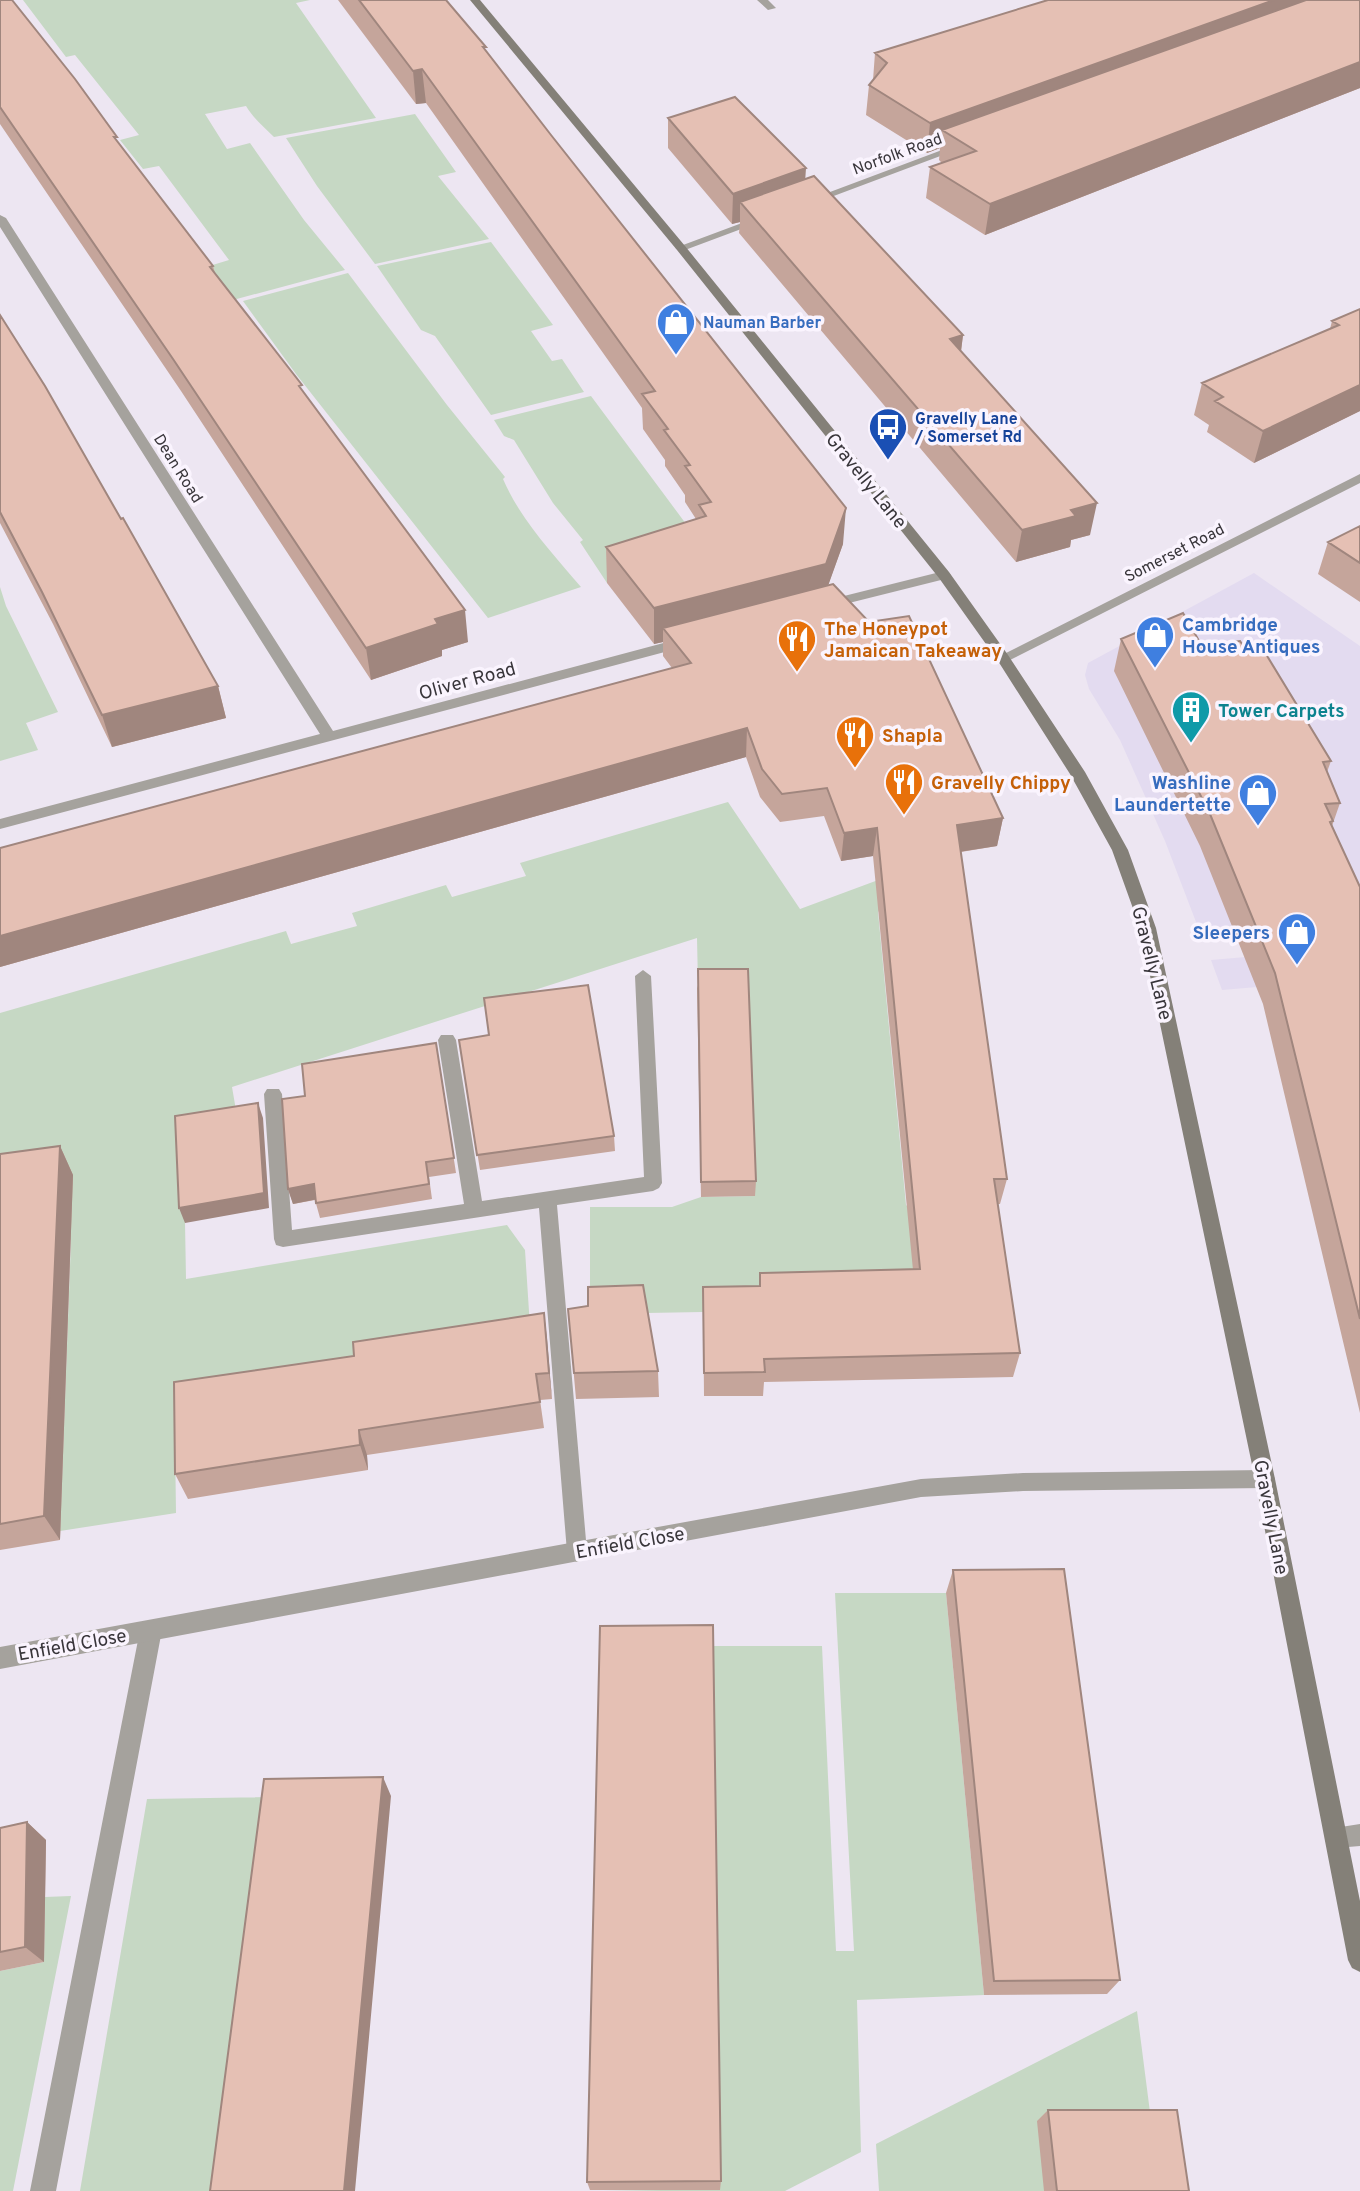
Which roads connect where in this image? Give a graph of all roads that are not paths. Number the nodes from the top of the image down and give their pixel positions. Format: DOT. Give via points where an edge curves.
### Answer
graph roads {
  1 [pos="475,0"];
  2 [pos="762,0"];
  3 [pos="771,8"];
  4 [pos="968,144"];
  5 [pos="798,206"];
  6 [pos="772,215"];
  7 [pos="0,218"];
  8 [pos="681,248"];
  9 [pos="1360,478"];
  10 [pos="944,575"];
  11 [pos="816,608"];
  12 [pos="696,639"];
  13 [pos="1003,658"];
  14 [pos="329,736"];
  15 [pos="0,824"];
  16 [pos="643,976"];
  17 [pos="447,1040"];
  18 [pos="273,1094"];
  19 [pos="547,1199"];
  20 [pos="474,1210"];
  21 [pos="1265,1479"];
  22 [pos="577,1552"];
  23 [pos="151,1630"];
  24 [pos="0,1658"];
  25 [pos="1360,1835"];
  26 [pos="1336,1837"];
  27 [pos="1360,1960"];
  28 [pos="43,2191"];
  1 -- 8 [label="main road, Gravelly Lane"];
  2 -- 3 [label="street"];
  4 -- 5 [label="street, Norfolk Road"];
  6 -- 8 [label="street"];
  7 -- 14 [label="street, Dean Road"];
  8 -- 10 [label="main road, Gravelly Lane"];
  9 -- 13 [label="street, Somerset Road"];
  10 -- 11 [label="street"];
  10 -- 13 [label="main road, Gravelly Lane"];
  12 -- 14 [label="street, Oliver Road"];
  13 -- 21 [label="main road, Gravelly Lane" via="1077,772 1120,850 1147,928"];
  14 -- 15 [label="street, Oliver Road"];
  16 -- 19 [label="street" via="653,1183"];
  17 -- 20 [label="street"];
  18 -- 20 [label="street" via="283,1239"];
  19 -- 20 [label="street"];
  19 -- 22 [label="street"];
  21 -- 22 [label="street, Enfield Close" via="1023,1482 921,1489"];
  21 -- 26 [label="main road, Gravelly Lane"];
  22 -- 23 [label="street, Enfield Close"];
  23 -- 24 [label="street, Enfield Close"];
  23 -- 28 [label="street"];
  25 -- 26 [label="street"];
  26 -- 27 [label="main road, Gravelly Lane"];
}
